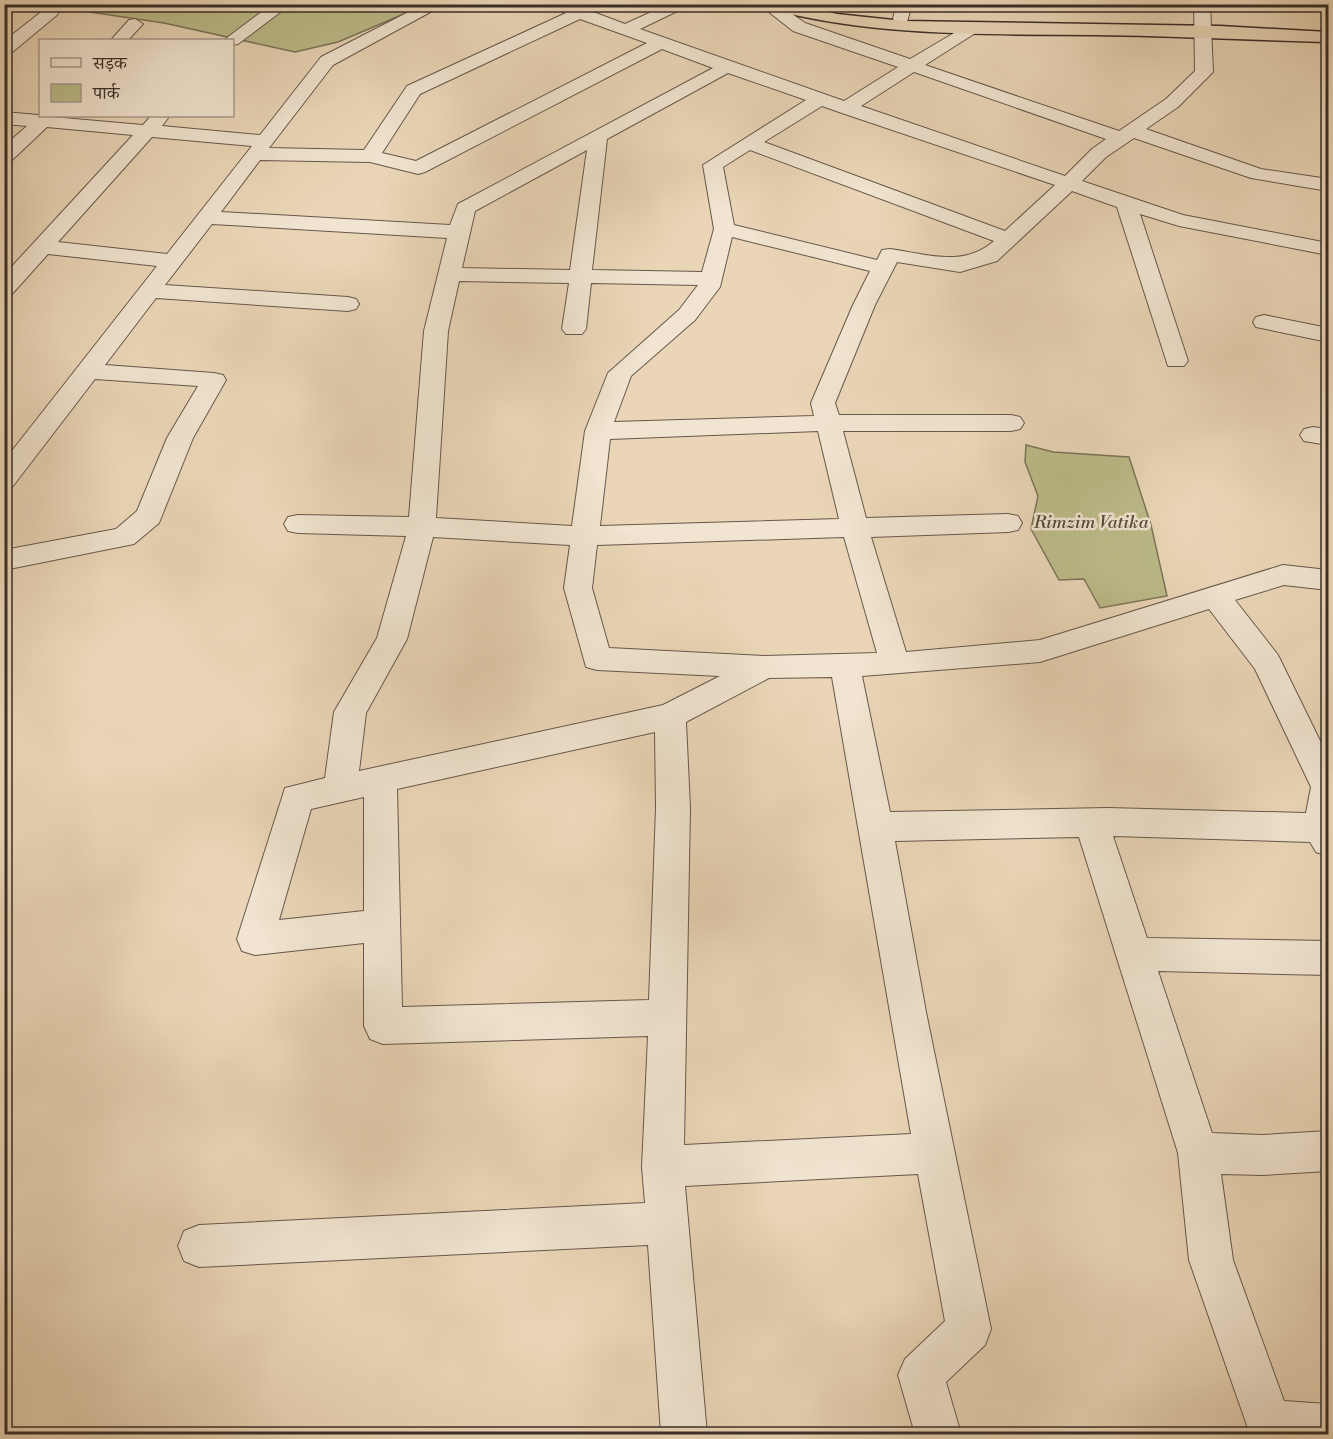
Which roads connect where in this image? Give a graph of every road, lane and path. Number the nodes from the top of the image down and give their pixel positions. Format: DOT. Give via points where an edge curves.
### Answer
graph roads {
  1 [pos="283,4"];
  2 [pos="437,4"];
  3 [pos="556,4"];
  4 [pos="684,4"];
  5 [pos="767,4"];
  6 [pos="772,4"];
  7 [pos="800,4"];
  8 [pos="1202,4"];
  9 [pos="51,12"];
  10 [pos="903,12"];
  11 [pos="579,13"];
  12 [pos="135,24"];
  13 [pos="971,28"];
  14 [pos="1201,29"];
  15 [pos="625,30"];
  16 [pos="1329,30"];
  17 [pos="1329,37"];
  18 [pos="120,39"];
  19 [pos="233,39"];
  20 [pos="660,43"];
  21 [pos="4,50"];
  22 [pos="913,66"];
  23 [pos="727,67"];
  24 [pos="820,99"];
  25 [pos="846,108"];
  26 [pos="4,118"];
  27 [pos="46,118"];
  28 [pos="155,123"];
  29 [pos="1127,135"];
  30 [pos="598,136"];
  31 [pos="749,143"];
  32 [pos="260,147"];
  33 [pos="370,156"];
  34 [pos="4,157"];
  35 [pos="1068,184"];
  36 [pos="1329,185"];
  37 [pos="1126,203"];
  38 [pos="207,217"];
  39 [pos="724,230"];
  40 [pos="457,232"];
  41 [pos="1008,239"];
  42 [pos="43,247"];
  43 [pos="1329,249"];
  44 [pos="173,261"];
  45 [pos="883,268"];
  46 [pos="448,274"];
  47 [pos="581,276"];
  48 [pos="711,279"];
  49 [pos="4,289"];
  50 [pos="150,291"];
  51 [pos="348,304"];
  52 [pos="1264,322"];
  53 [pos="574,329"];
  54 [pos="1329,335"];
  55 [pos="1176,361"];
  56 [pos="89,370"];
  57 [pos="222,376"];
  58 [pos="828,423"];
  59 [pos="1011,423"];
  60 [pos="598,430"];
  61 [pos="4,480"];
  62 [pos="1008,523"];
  63 [pos="298,524"];
  64 [pos="422,527"];
  65 [pos="855,528"];
  66 [pos="584,536"];
  67 [pos="4,560"];
  68 [pos="1329,580"];
  69 [pos="1215,595"];
  70 [pos="895,664"];
  71 [pos="845,665"];
  72 [pos="765,667"];
  73 [pos="669,716"];
  74 [pos="380,781"];
  75 [pos="340,789"];
  76 [pos="1092,823"];
  77 [pos="876,827"];
  78 [pos="1324,835"];
  79 [pos="382,925"];
  80 [pos="1134,954"];
  81 [pos="1329,958"];
  82 [pos="666,1017"];
  83 [pos="1329,1151"];
  84 [pos="935,1153"];
  85 [pos="1198,1153"];
  86 [pos="663,1167"];
  87 [pos="669,1223"];
  88 [pos="199,1246"];
  89 [pos="1329,1427"];
  90 [pos="1271,1429"];
  91 [pos="684,1434"];
  92 [pos="938,1434"];
  1 -- 19 [label="street"];
  2 -- 32 [label="street" via="327,61"];
  3 -- 11 [label="street"];
  4 -- 15 [label="street"];
  5 -- 22 [label="street" via="799,27"];
  6 -- 13 [label="highway" via="808,16 900,26"];
  7 -- 10 [label="highway" via="815,9"];
  8 -- 14 [label="street"];
  9 -- 21 [label="street"];
  10 -- 14 [label="highway"];
  11 -- 15 [label="street"];
  11 -- 33 [label="street" via="413,90"];
  12 -- 18 [label="street"];
  13 -- 14 [label="highway"];
  13 -- 22 [label="street"];
  14 -- 16 [label="highway"];
  14 -- 17 [label="highway"];
  14 -- 29 [label="street" via="1204,72 1172,104"];
  15 -- 20 [label="street"];
  20 -- 23 [label="street"];
  20 -- 33 [label="street" via="418,168"];
  22 -- 25 [label="street"];
  22 -- 29 [label="street"];
  23 -- 24 [label="street"];
  23 -- 30 [label="street"];
  24 -- 25 [label="street"];
  24 -- 31 [label="street"];
  25 -- 35 [label="street"];
  26 -- 27 [label="street"];
  27 -- 28 [label="street"];
  27 -- 34 [label="street"];
  28 -- 32 [label="street"];
  28 -- 42 [label="street"];
  29 -- 35 [label="street" via="1100,153"];
  29 -- 36 [label="street" via="1258,174"];
  30 -- 40 [label="street" via="465,208"];
  30 -- 47 [label="street"];
  31 -- 39 [label="street" via="713,165"];
  31 -- 41 [label="street"];
  32 -- 33 [label="street"];
  32 -- 38 [label="street"];
  35 -- 37 [label="street"];
  35 -- 41 [label="street"];
  37 -- 43 [label="street" via="1179,220"];
  37 -- 55 [label="street"];
  38 -- 40 [label="street"];
  38 -- 44 [label="street"];
  39 -- 45 [label="street"];
  39 -- 48 [label="street"];
  40 -- 46 [label="street"];
  41 -- 45 [label="street" via="989,256 960,265 890,255"];
  42 -- 44 [label="street"];
  42 -- 49 [label="street"];
  44 -- 50 [label="street"];
  45 -- 58 [label="street" via="823,403"];
  46 -- 47 [label="street"];
  46 -- 64 [label="street" via="436,331"];
  47 -- 48 [label="street"];
  47 -- 53 [label="street"];
  48 -- 60 [label="street" via="687,315 620,373"];
  50 -- 51 [label="street"];
  50 -- 56 [label="street"];
  52 -- 54 [label="street"];
  56 -- 57 [label="street"];
  56 -- 61 [label="street"];
  56 -- 67 [label="street" via="214,380 180,438 149,516 124,537"];
  58 -- 59 [label="street"];
  58 -- 60 [label="street"];
  58 -- 65 [label="street"];
  60 -- 66 [label="street"];
  62 -- 65 [label="street"];
  63 -- 64 [label="street"];
  64 -- 66 [label="street"];
  64 -- 75 [label="street" via="392,639 350,712"];
  65 -- 66 [label="street"];
  65 -- 70 [label="street"];
  66 -- 72 [label="street" via="578,588 597,659"];
  68 -- 69 [label="street" via="1283,575"];
  69 -- 70 [label="street" via="1040,651"];
  69 -- 78 [label="street" via="1267,663 1326,787"];
  70 -- 71 [label="street"];
  71 -- 72 [label="street"];
  71 -- 77 [label="street"];
  72 -- 73 [label="street"];
  73 -- 74 [label="street"];
  73 -- 82 [label="street" via="673,808"];
  74 -- 75 [label="street"];
  74 -- 79 [label="street"];
  75 -- 79 [label="street" via="297,798 255,939"];
  76 -- 77 [label="street"];
  76 -- 78 [label="street"];
  76 -- 80 [label="street"];
  77 -- 84 [label="street"];
  79 -- 82 [label="street" via="383,1026"];
  80 -- 81 [label="street"];
  80 -- 85 [label="street"];
  82 -- 86 [label="street"];
  83 -- 85 [label="street"];
  84 -- 86 [label="street"];
  84 -- 92 [label="street" via="969,1329 921,1375"];
  85 -- 90 [label="street" via="1211,1260"];
  86 -- 87 [label="street"];
  87 -- 88 [label="street"];
  87 -- 91 [label="street"];
  89 -- 90 [label="street"];
}
